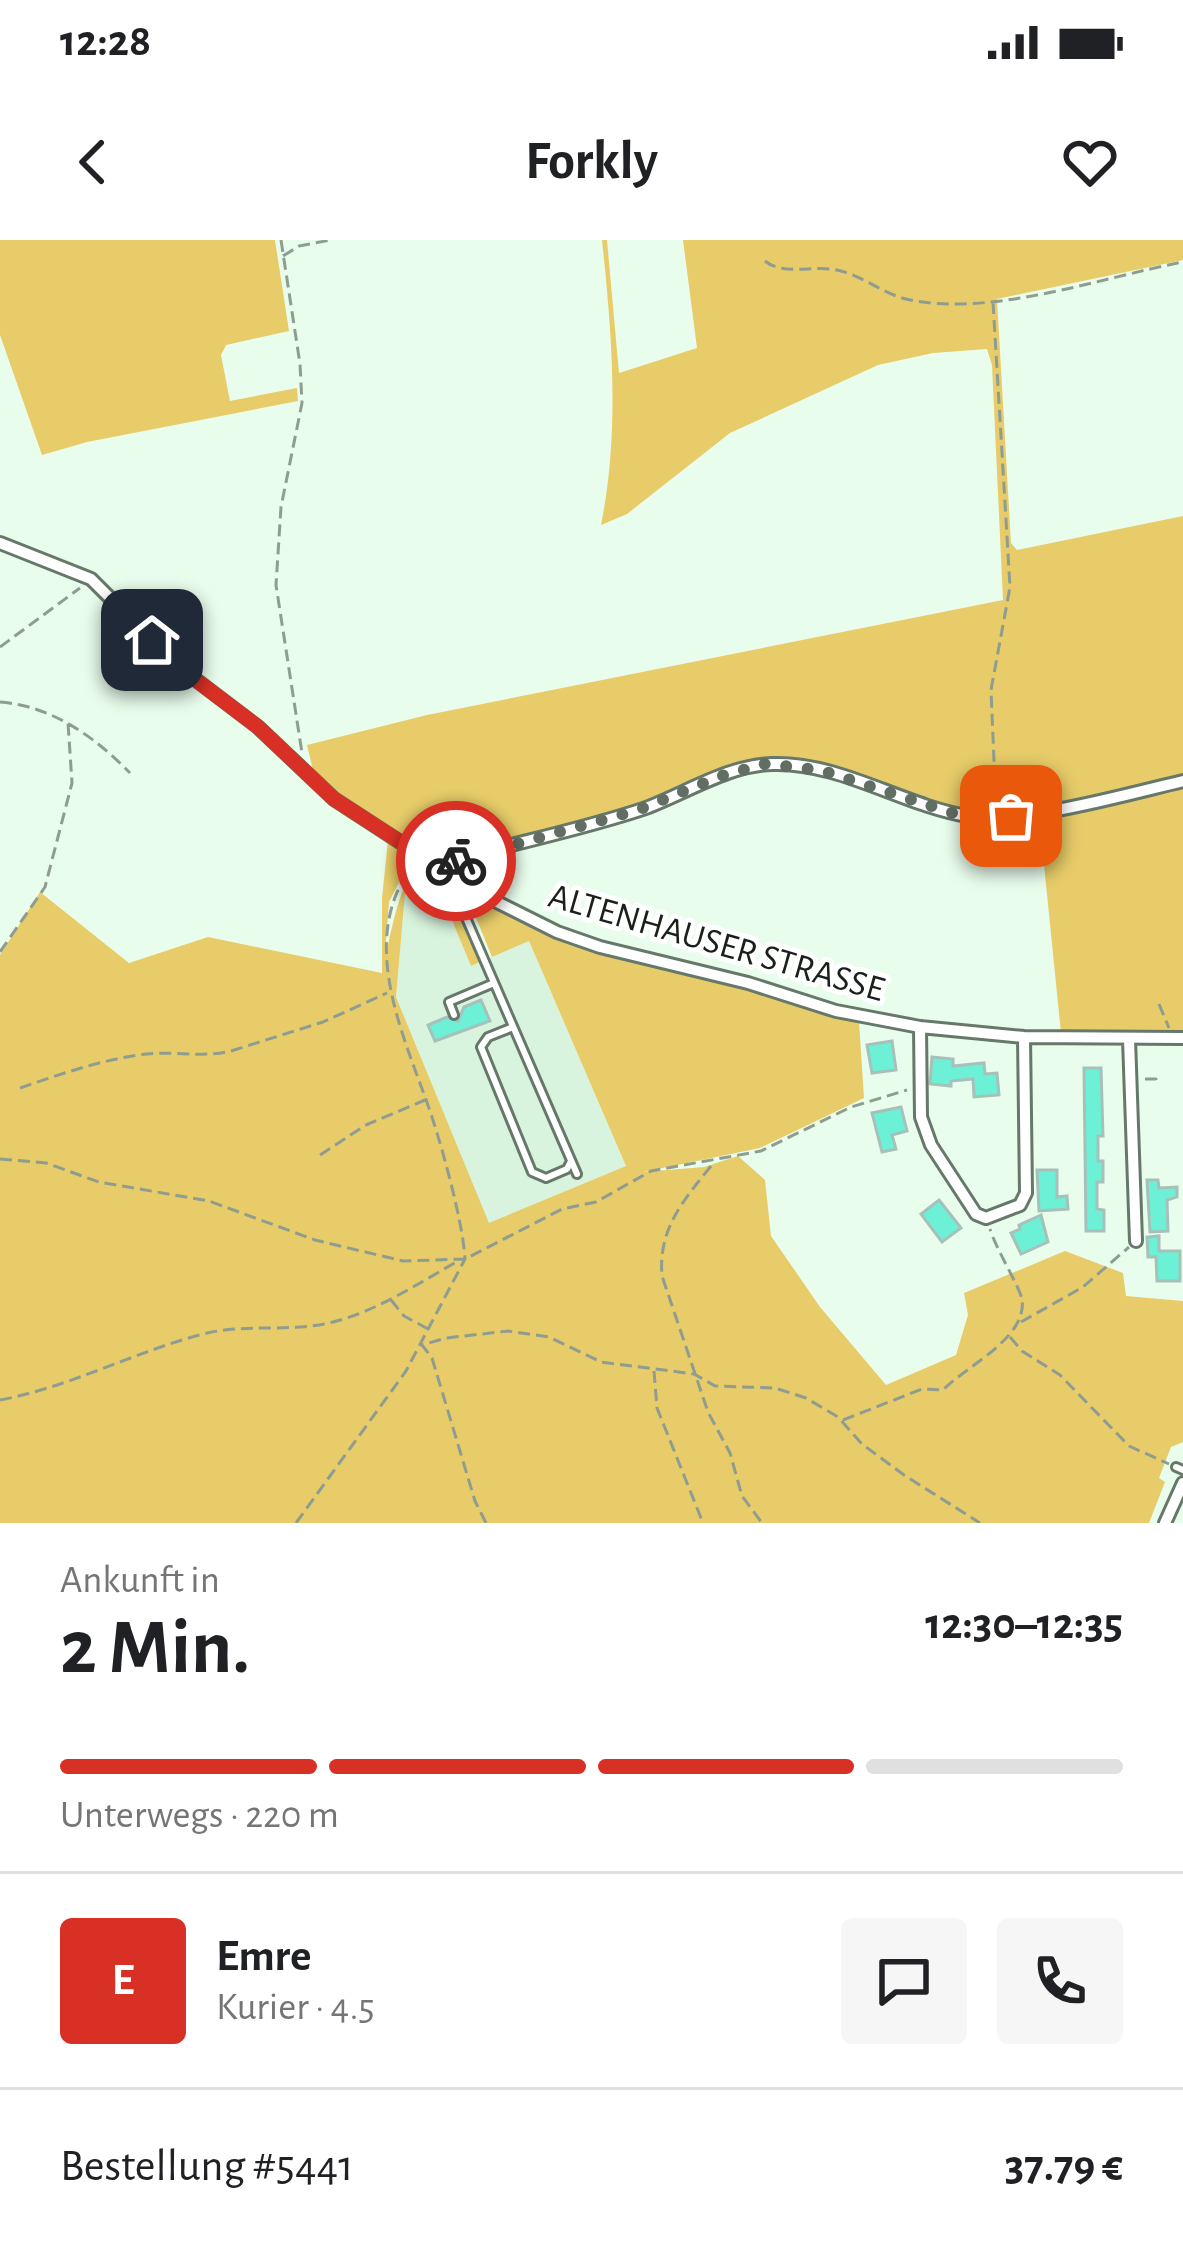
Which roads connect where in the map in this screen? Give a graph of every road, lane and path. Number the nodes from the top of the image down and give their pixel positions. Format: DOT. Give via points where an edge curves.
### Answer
graph roads {
  1 [pos="280,240"];
  2 [pos="331,240"];
  3 [pos="283,256"];
  4 [pos="765,261"];
  5 [pos="1183,262"];
  6 [pos="993,302"];
  7 [pos="0,543"];
  8 [pos="91,579"];
  9 [pos="0,647"];
  10 [pos="0,702"];
  11 [pos="68,723"];
  12 [pos="301,767"];
  13 [pos="130,773"];
  14 [pos="1183,781"];
  15 [pos="996,818"];
  16 [pos="420,856"];
  17 [pos="447,872"];
  18 [pos="0,952"];
  19 [pos="495,983"];
  20 [pos="389,992"];
  21 [pos="1159,1004"];
  22 [pos="454,1015"];
  23 [pos="513,1027"];
  24 [pos="920,1027"];
  25 [pos="1180,1034"];
  26 [pos="1024,1037"];
  27 [pos="1129,1039"];
  28 [pos="1144,1079"];
  29 [pos="1156,1084"];
  30 [pos="918,1086"];
  31 [pos="20,1088"];
  32 [pos="426,1100"];
  33 [pos="320,1155"];
  34 [pos="0,1159"];
  35 [pos="571,1161"];
  36 [pos="714,1162"];
  37 [pos="577,1174"];
  38 [pos="986,1218"];
  39 [pos="1136,1241"];
  40 [pos="463,1260"];
  41 [pos="390,1299"];
  42 [pos="1020,1320"];
  43 [pos="430,1331"];
  44 [pos="1008,1334"];
  45 [pos="422,1346"];
  46 [pos="654,1370"];
  47 [pos="694,1374"];
  48 [pos="0,1400"];
  49 [pos="842,1420"];
  50 [pos="1180,1468"];
  51 [pos="1183,1483"];
  52 [pos="296,1523"];
  53 [pos="486,1523"];
  54 [pos="703,1523"];
  55 [pos="763,1523"];
  56 [pos="980,1523"];
  57 [pos="1165,1523"];
  1 -- 3 [label="path"];
  2 -- 3 [label="path"];
  3 -- 12 [label="path" via="302,404 276,585"];
  4 -- 6 [label="path" via="859,276 906,299"];
  5 -- 6 [label="path"];
  6 -- 15 [label="path" via="1010,587 991,690"];
  7 -- 8 [label="street, ALTENHAUSER STRASSE"];
  8 -- 9 [label="path"];
  8 -- 12 [label="street, ALTENHAUSER STRASSE" via="179,667"];
  10 -- 11 [label="path"];
  11 -- 13 [label="path"];
  11 -- 18 [label="path" via="71,783 45,887"];
  12 -- 16 [label="street, ALTENHAUSER STRASSE"];
  14 -- 15 [label="street"];
  15 -- 17 [label="street" via="933,809 820,770 765,764 638,810 458,860"];
  16 -- 17 [label="street, ALTENHAUSER STRASSE"];
  16 -- 20 [label="path" via="400,883 388,922"];
  17 -- 19 [label="lane"];
  17 -- 24 [label="street, ALTENHAUSER STRASSE" via="578,940"];
  19 -- 22 [label="lane" via="449,1002"];
  19 -- 23 [label="lane"];
  20 -- 31 [label="path" via="216,1055 148,1054"];
  20 -- 32 [label="path"];
  21 -- 25 [label="path" via="1164,1023"];
  23 -- 35 [label="lane"];
  23 -- 35 [label="lane" via="482,1047 532,1172 546,1178"];
  24 -- 26 [label="street, ALTENHAUSER STRASSE"];
  24 -- 30 [label="street"];
  25 -- 27 [label="street, ALTENHAUSER STRASSE"];
  26 -- 27 [label="street, ALTENHAUSER STRASSE"];
  26 -- 38 [label="street" via="1026,1193 1020,1205"];
  27 -- 39 [label="street"];
  28 -- 29 [label="path"];
  30 -- 36 [label="path" via="851,1107 761,1151"];
  30 -- 38 [label="street" via="931,1145"];
  32 -- 33 [label="path"];
  32 -- 40 [label="path"];
  34 -- 40 [label="path" via="208,1201 403,1261"];
  35 -- 37 [label="lane"];
  36 -- 40 [label="path" via="650,1171"];
  36 -- 47 [label="path" via="675,1213 661,1257"];
  38 -- 42 [label="path" via="1022,1298"];
  39 -- 42 [label="path" via="1095,1279"];
  40 -- 41 [label="path"];
  40 -- 43 [label="path"];
  41 -- 43 [label="path"];
  41 -- 48 [label="path" via="332,1323 204,1334"];
  42 -- 44 [label="path"];
  43 -- 45 [label="path"];
  44 -- 49 [label="path" via="944,1390 922,1389"];
  44 -- 50 [label="path" via="1129,1446"];
  45 -- 46 [label="path" via="508,1331"];
  45 -- 52 [label="path"];
  45 -- 53 [label="path" via="433,1358"];
  46 -- 47 [label="path"];
  46 -- 54 [label="path" via="657,1408"];
  47 -- 49 [label="path" via="716,1386 775,1388"];
  47 -- 55 [label="path" via="742,1496"];
  49 -- 56 [label="path" via="862,1444"];
  51 -- 57 [label="street"];
}
